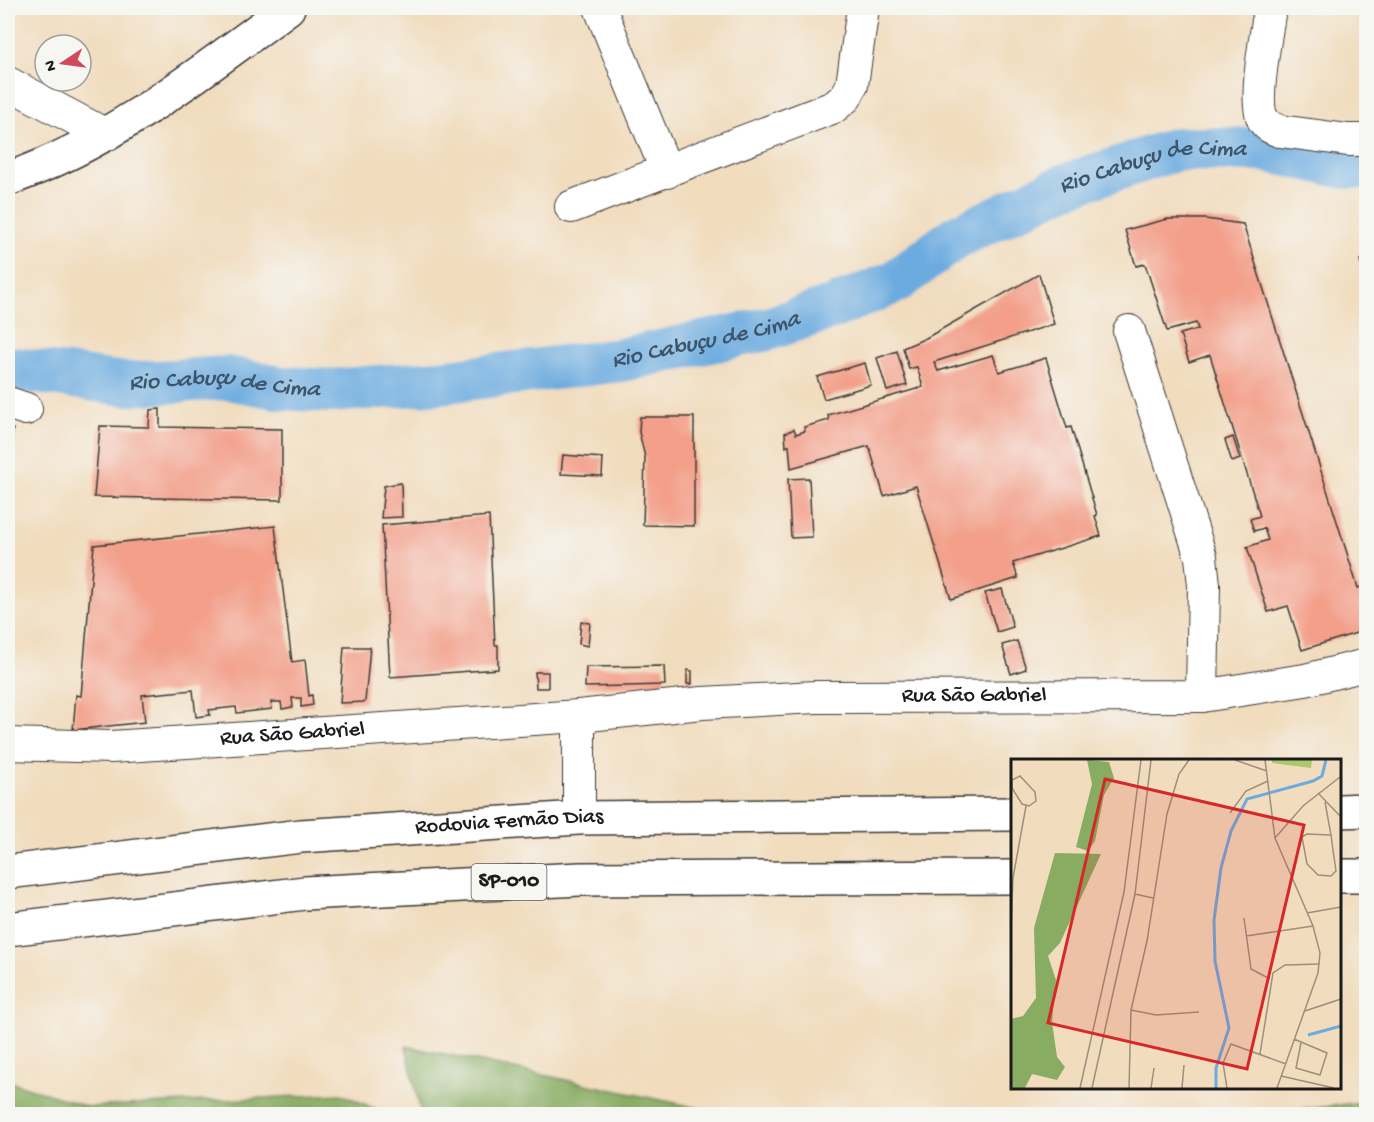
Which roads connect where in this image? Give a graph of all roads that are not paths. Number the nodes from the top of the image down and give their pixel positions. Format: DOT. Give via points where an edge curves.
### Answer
graph roads {
  1 [pos="288,8"];
  2 [pos="600,8"];
  3 [pos="863,8"];
  4 [pos="1270,8"];
  5 [pos="8,83"];
  6 [pos="106,135"];
  7 [pos="1366,140"];
  8 [pos="667,172"];
  9 [pos="8,180"];
  10 [pos="571,207"];
  11 [pos="1129,331"];
  12 [pos="1366,665"];
  13 [pos="1202,696"];
  14 [pos="579,716"];
  15 [pos="8,744"];
  16 [pos="1366,810"];
  17 [pos="1341,811"];
  18 [pos="1011,814"];
  19 [pos="579,818"];
  20 [pos="8,872"];
  21 [pos="1341,876"];
  22 [pos="1366,876"];
  23 [pos="1011,877"];
  24 [pos="8,929"];
  1 -- 6 [label="main road" via="179,89"];
  2 -- 8 [label="street"];
  3 -- 8 [label="street" via="852,85 846,97 834,107"];
  4 -- 7 [label="street" via="1258,99 1263,121 1280,131"];
  5 -- 6 [label="street"];
  6 -- 9 [label="main road"];
  8 -- 10 [label="street"];
  11 -- 13 [label="street" via="1201,557"];
  12 -- 13 [label="street, Rua São Gabriel" via="1305,680"];
  13 -- 14 [label="street, Rua São Gabriel" via="816,697 702,703"];
  14 -- 15 [label="street, Rua São Gabriel" via="111,747"];
  14 -- 19 [label="street"];
  16 -- 17 [label="main road"];
  18 -- 19 [label="main road, Rodovia Fernão Dias"];
  19 -- 20 [label="main road, Rodovia Fernão Dias" via="301,836"];
  21 -- 22 [label="main road"];
  23 -- 24 [label="main road, SP-010" via="556,880 305,893"];
}
